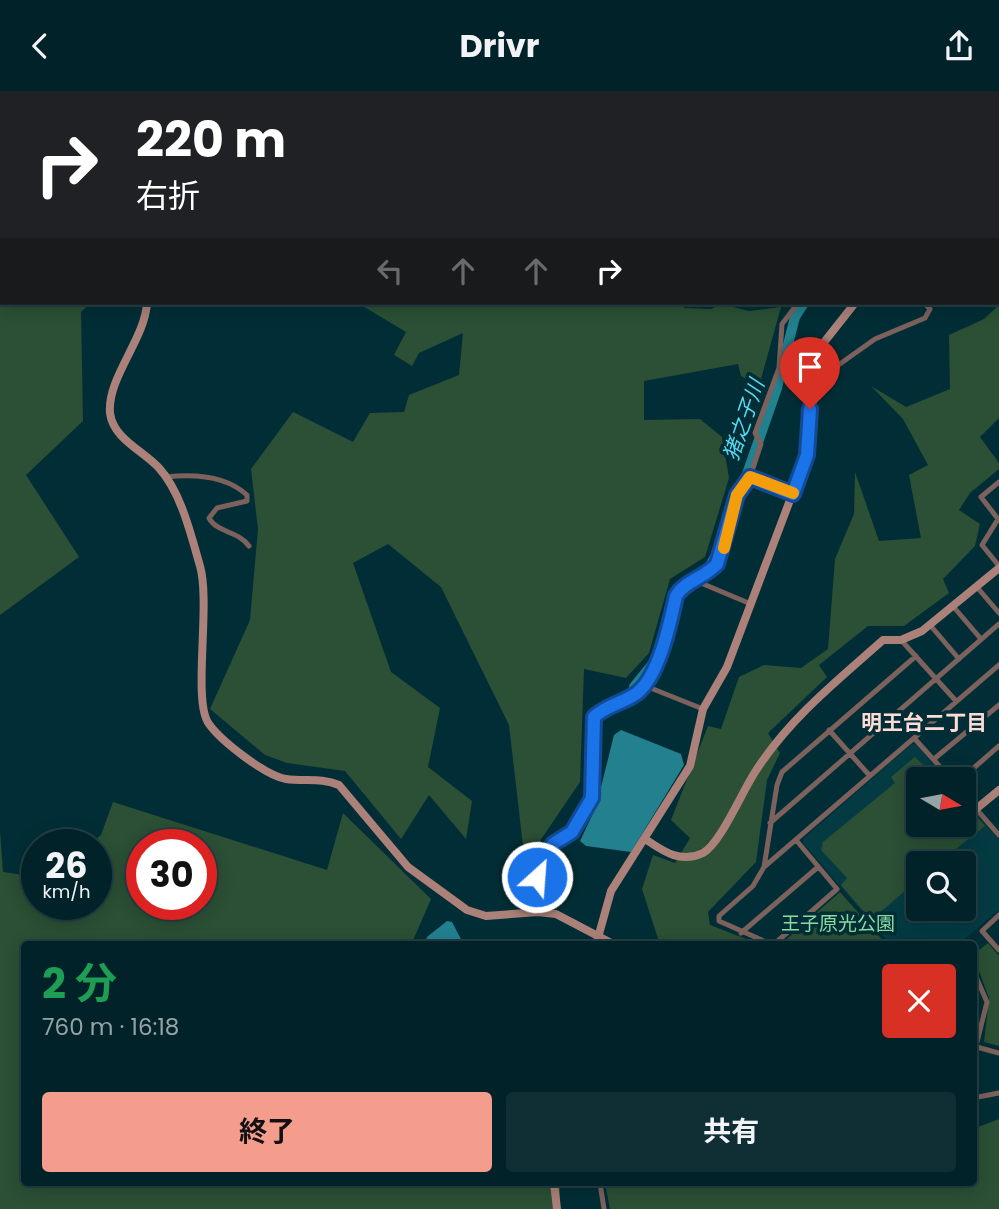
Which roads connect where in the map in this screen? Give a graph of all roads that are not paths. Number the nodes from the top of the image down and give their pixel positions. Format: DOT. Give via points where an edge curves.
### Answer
graph roads {
  1 [pos="147,305"];
  2 [pos="796,305"];
  3 [pos="853,305"];
  4 [pos="925,305"];
  5 [pos="812,370"];
  6 [pos="166,477"];
  7 [pos="750,477"];
  8 [pos="999,482"];
  9 [pos="793,494"];
  10 [pos="999,519"];
  11 [pos="249,545"];
  12 [pos="999,567"];
  13 [pos="696,581"];
  14 [pos="975,585"];
  15 [pos="751,604"];
  16 [pos="952,605"];
  17 [pos="999,613"];
  18 [pos="999,624"];
  19 [pos="930,625"];
  20 [pos="981,639"];
  21 [pos="901,640"];
  22 [pos="916,656"];
  23 [pos="959,659"];
  24 [pos="999,664"];
  25 [pos="937,679"];
  26 [pos="643,685"];
  27 [pos="956,701"];
  28 [pos="999,705"];
  29 [pos="703,709"];
  30 [pos="829,730"];
  31 [pos="914,738"];
  32 [pos="999,746"];
  33 [pos="849,753"];
  34 [pos="934,759"];
  35 [pos="941,767"];
  36 [pos="975,767"];
  37 [pos="870,775"];
  38 [pos="999,790"];
  39 [pos="976,810"];
  40 [pos="770,823"];
  41 [pos="999,835"];
  42 [pos="645,839"];
  43 [pos="796,840"];
  44 [pos="764,867"];
  45 [pos="818,867"];
  46 [pos="538,912"];
  47 [pos="999,915"];
  48 [pos="741,933"];
  49 [pos="599,934"];
  50 [pos="597,941"];
  51 [pos="609,941"];
  52 [pos="762,941"];
  53 [pos="777,941"];
  54 [pos="999,950"];
  55 [pos="977,979"];
  56 [pos="977,1037"];
  57 [pos="977,1048"];
  58 [pos="999,1053"];
  59 [pos="999,1093"];
  60 [pos="977,1097"];
  61 [pos="554,1186"];
  62 [pos="600,1186"];
  63 [pos="557,1209"];
  64 [pos="604,1209"];
  1 -- 6 [label="street" via="110,411 119,432"];
  2 -- 7 [label="street" via="782,324 779,368 755,433 759,438"];
  3 -- 5 [label="street" via="821,347"];
  4 -- 5 [label="street" via="930,309 925,318 875,339 837,366"];
  5 -- 9 [label="street" via="809,444"];
  6 -- 11 [label="street" via="200,476 239,488 247,501 218,508 209,518 214,526"];
  6 -- 46 [label="street" via="203,580 202,704 211,727 274,775 339,785 408,867 467,910 498,916"];
  7 -- 9 [label="street"];
  7 -- 13 [label="street" via="737,495 717,564"];
  8 -- 10 [label="street" via="981,498"];
  9 -- 15 [label="street"];
  10 -- 12 [label="street" via="982,545"];
  12 -- 14 [label="street"];
  13 -- 15 [label="street"];
  13 -- 26 [label="street" via="676,596 659,659"];
  14 -- 16 [label="street"];
  14 -- 17 [label="street"];
  15 -- 29 [label="street" via="722,678"];
  16 -- 19 [label="street"];
  16 -- 20 [label="street"];
  18 -- 20 [label="street"];
  19 -- 21 [label="street"];
  19 -- 23 [label="street"];
  20 -- 23 [label="street"];
  21 -- 22 [label="street"];
  21 -- 42 [label="street" via="883,640 783,733 739,796 711,847 694,856 671,856"];
  22 -- 25 [label="street"];
  22 -- 30 [label="street"];
  23 -- 25 [label="street"];
  24 -- 27 [label="street"];
  25 -- 27 [label="street"];
  25 -- 33 [label="street"];
  26 -- 29 [label="street"];
  26 -- 46 [label="street" via="636,694 600,711 592,721 592,798 572,832 553,844 538,873"];
  27 -- 31 [label="street"];
  28 -- 34 [label="street"];
  29 -- 42 [label="street" via="690,766"];
  30 -- 33 [label="street"];
  30 -- 40 [label="street" via="782,772"];
  31 -- 34 [label="street"];
  31 -- 37 [label="street"];
  32 -- 36 [label="street"];
  33 -- 37 [label="street"];
  33 -- 40 [label="street"];
  34 -- 35 [label="street"];
  37 -- 43 [label="street"];
  38 -- 39 [label="street"];
  39 -- 41 [label="street"];
  40 -- 44 [label="street"];
  42 -- 49 [label="street" via="611,891"];
  43 -- 44 [label="street"];
  43 -- 45 [label="street"];
  44 -- 48 [label="street" via="753,886 719,916 719,921"];
  45 -- 48 [label="street"];
  45 -- 53 [label="street" via="837,889"];
  46 -- 49 [label="street" via="556,914"];
  47 -- 54 [label="street" via="982,931"];
  48 -- 52 [label="street"];
  49 -- 50 [label="street"];
  49 -- 51 [label="street"];
  55 -- 56 [label="street" via="987,1002"];
  57 -- 58 [label="street"];
  59 -- 60 [label="street"];
  61 -- 63 [label="street"];
  62 -- 64 [label="street"];
}
